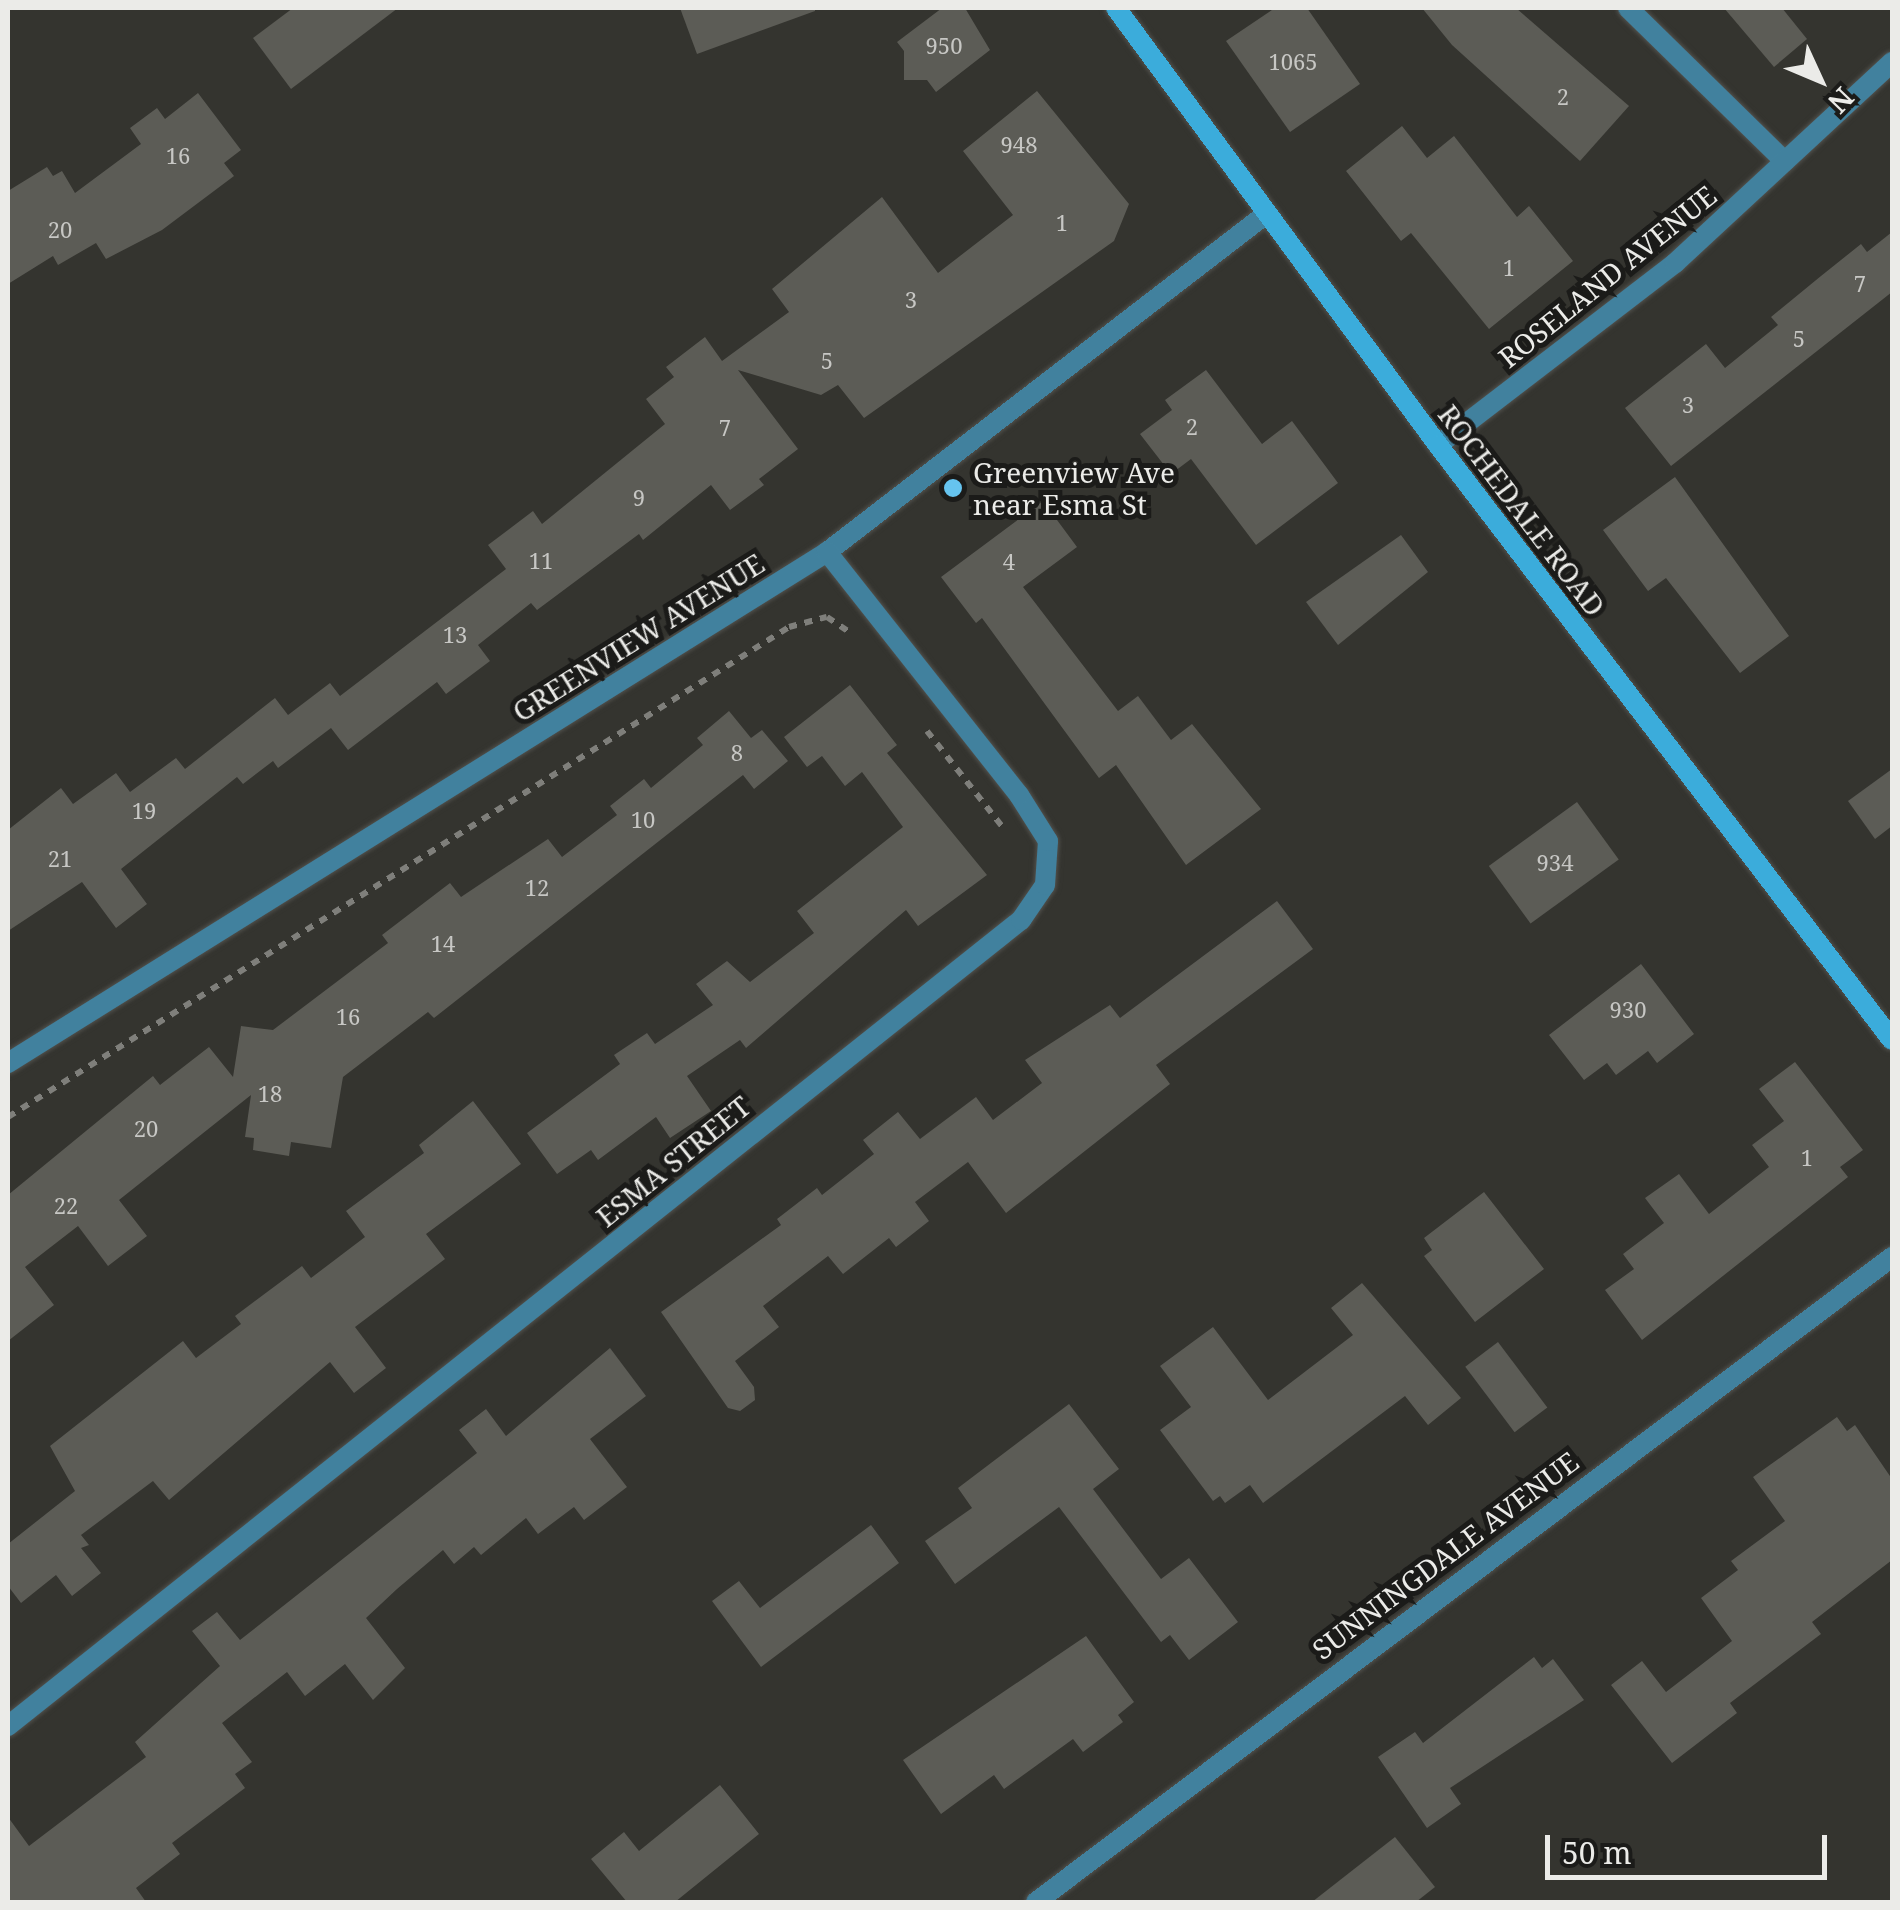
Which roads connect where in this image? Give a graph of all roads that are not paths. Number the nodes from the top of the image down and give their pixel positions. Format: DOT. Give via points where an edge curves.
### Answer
graph roads {
  1 [pos="1116,8"];
  2 [pos="1628,8"];
  3 [pos="1892,62"];
  4 [pos="1784,160"];
  5 [pos="1266,214"];
  6 [pos="1438,445"];
  7 [pos="827,552"];
  8 [pos="1892,1040"];
  9 [pos="8,1063"];
  10 [pos="1892,1257"];
  11 [pos="8,1726"];
  12 [pos="1036,1902"];
  1 -- 5 [label="main road, ROCHEDALE ROAD"];
  2 -- 4 [label="street"];
  3 -- 4 [label="street, ROSELAND AVENUE"];
  4 -- 6 [label="street, ROSELAND AVENUE" via="1676,262"];
  5 -- 6 [label="main road, ROCHEDALE ROAD"];
  5 -- 7 [label="street, GREENVIEW AVENUE"];
  6 -- 8 [label="main road, ROCHEDALE ROAD"];
  7 -- 9 [label="street, GREENVIEW AVENUE"];
  7 -- 11 [label="street, ESMA STREET" via="1019,795 1048,842 1045,884 1021,920"];
  10 -- 12 [label="street, SUNNINGDALE AVENUE"];
}
